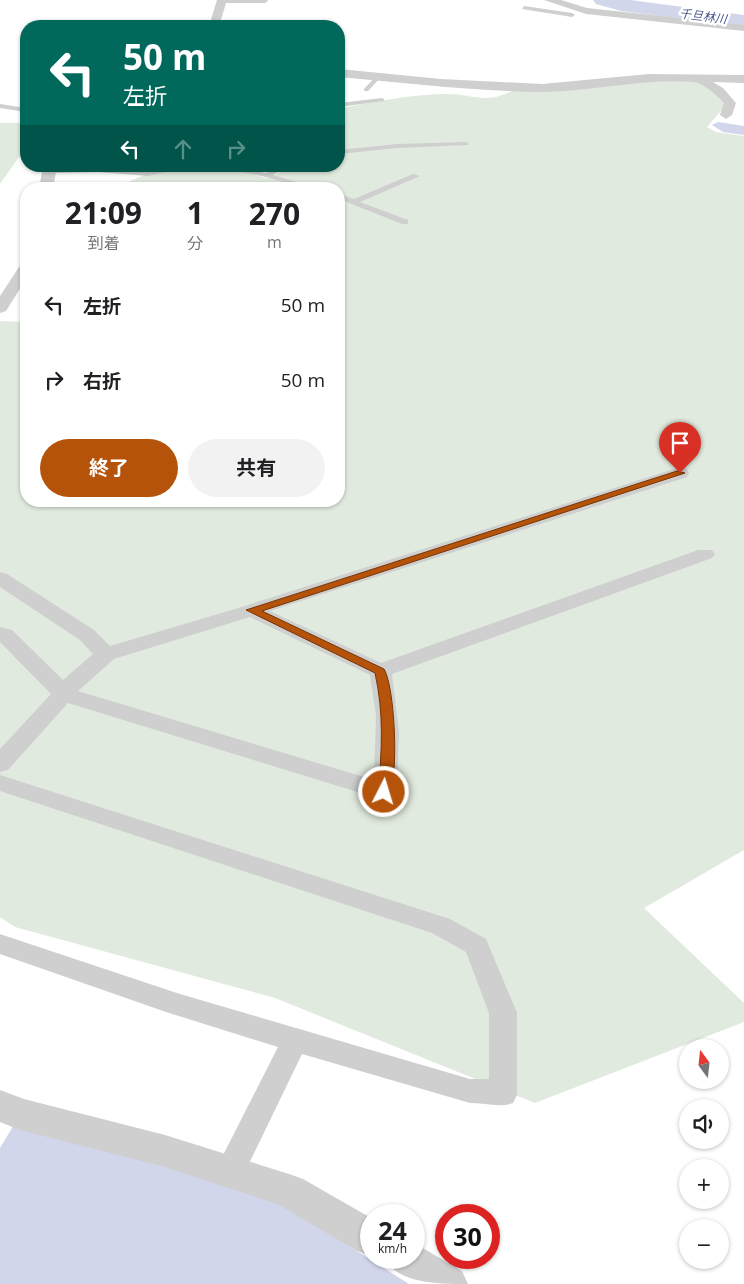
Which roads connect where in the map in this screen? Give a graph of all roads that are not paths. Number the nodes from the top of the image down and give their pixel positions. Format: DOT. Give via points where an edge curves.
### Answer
graph roads {
  1 [pos="549,0"];
  2 [pos="606,0"];
  3 [pos="222,1"];
  4 [pos="265,1"];
  5 [pos="524,8"];
  6 [pos="588,10"];
  7 [pos="572,15"];
  8 [pos="216,20"];
  9 [pos="744,28"];
  10 [pos="345,74"];
  11 [pos="378,77"];
  12 [pos="699,79"];
  13 [pos="744,79"];
  14 [pos="366,90"];
  15 [pos="382,100"];
  16 [pos="345,104"];
  17 [pos="0,106"];
  18 [pos="20,109"];
  19 [pos="726,115"];
  20 [pos="466,144"];
  21 [pos="345,151"];
  22 [pos="123,172"];
  23 [pos="157,172"];
  24 [pos="250,172"];
  25 [pos="273,172"];
  26 [pos="267,175"];
  27 [pos="416,176"];
  28 [pos="291,182"];
  29 [pos="345,197"];
  30 [pos="356,200"];
  31 [pos="405,222"];
  32 [pos="20,285"];
  33 [pos="0,308"];
  34 [pos="680,473"];
  35 [pos="705,554"];
  36 [pos="0,578"];
  37 [pos="252,610"];
  38 [pos="0,633"];
  39 [pos="106,654"];
  40 [pos="380,671"];
  41 [pos="64,694"];
  42 [pos="0,764"];
  43 [pos="0,782"];
  44 [pos="0,944"];
  45 [pos="295,1041"];
  46 [pos="0,1106"];
  47 [pos="230,1171"];
  48 [pos="360,1232"];
  49 [pos="423,1269"];
  50 [pos="448,1284"];
  1 -- 9 [label="street" via="586,11"];
  2 -- 6 [label="street"];
  3 -- 4 [label="lane"];
  3 -- 8 [label="street"];
  5 -- 7 [label="lane"];
  10 -- 11 [label="street"];
  11 -- 12 [label="street" via="542,88 649,78"];
  11 -- 14 [label="lane"];
  12 -- 13 [label="street"];
  12 -- 19 [label="street" via="719,91 730,103"];
  15 -- 16 [label="lane"];
  17 -- 18 [label="lane"];
  20 -- 21 [label="lane"];
  22 -- 23 [label="lane"];
  24 -- 26 [label="lane"];
  25 -- 26 [label="lane"];
  26 -- 28 [label="lane"];
  27 -- 30 [label="lane"];
  29 -- 30 [label="lane"];
  30 -- 31 [label="lane"];
  32 -- 33 [label="street"];
  34 -- 37 [label="street"];
  35 -- 40 [label="street"];
  36 -- 39 [label="street" via="87,635"];
  37 -- 39 [label="street"];
  37 -- 40 [label="street"];
  38 -- 41 [label="street"];
  39 -- 41 [label="street"];
  40 -- 41 [label="street" via="386,695 388,744 384,792"];
  41 -- 42 [label="street"];
  43 -- 45 [label="street" via="441,926 477,946 503,1012 503,1095 470,1091"];
  44 -- 45 [label="street"];
  45 -- 47 [label="street"];
  46 -- 47 [label="street"];
  47 -- 48 [label="street" via="289,1191"];
  49 -- 50 [label="street"];
}
